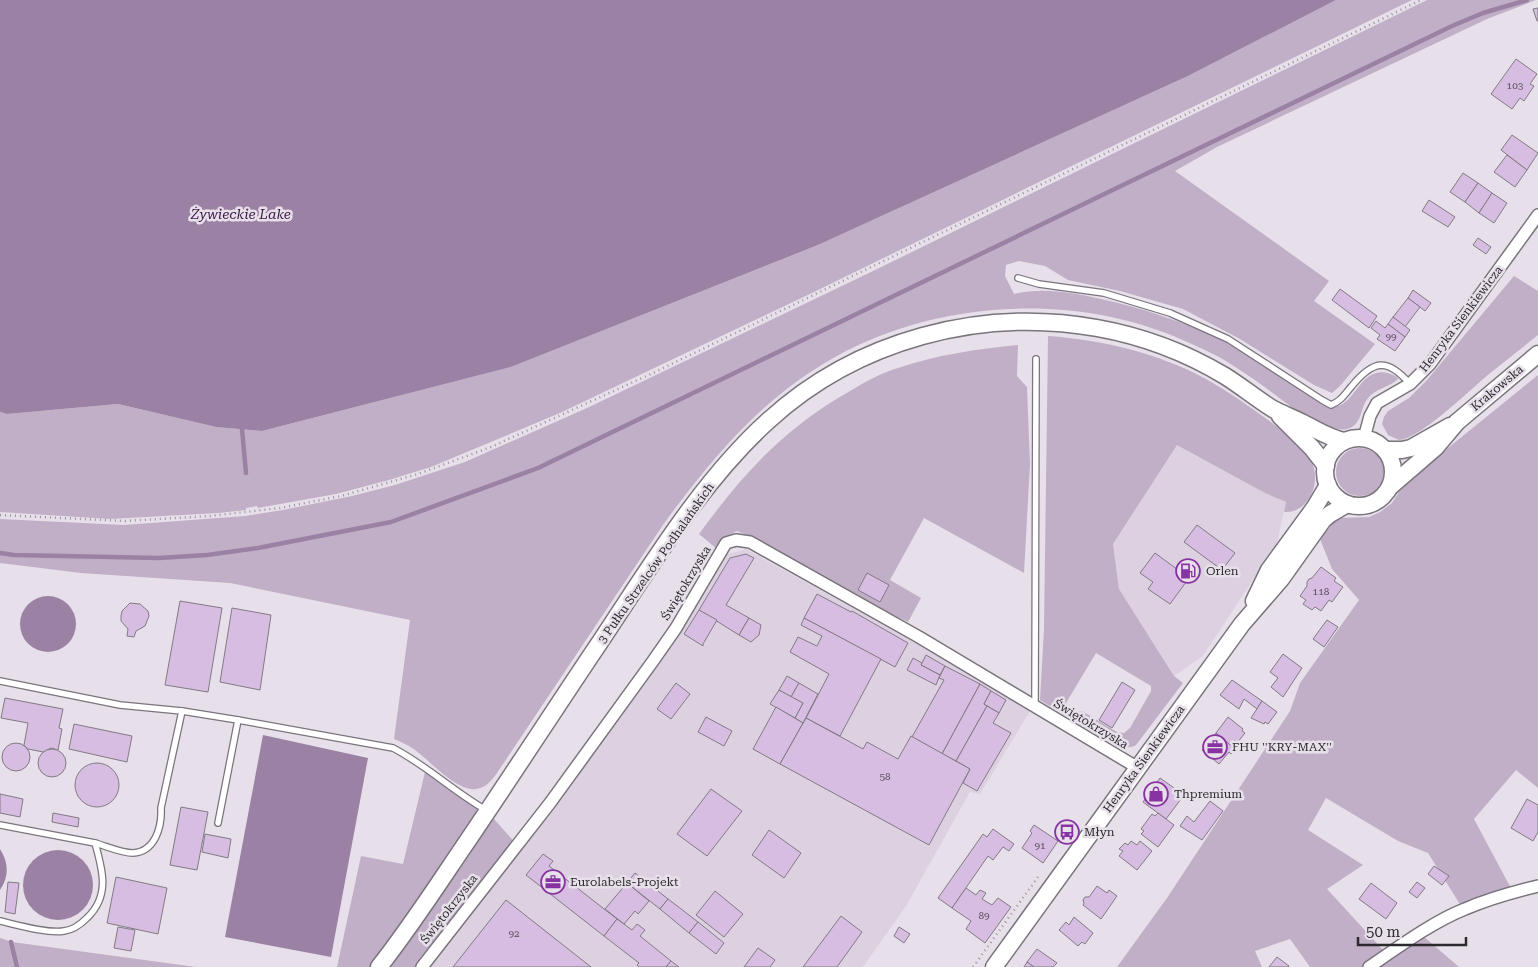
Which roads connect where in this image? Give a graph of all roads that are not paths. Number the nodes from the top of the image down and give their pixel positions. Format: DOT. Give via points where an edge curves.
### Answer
graph roads {
  1 [pos="1538,215"];
  2 [pos="1018,278"];
  3 [pos="1538,354"];
  4 [pos="1036,359"];
  5 [pos="1410,384"];
  6 [pos="1272,408"];
  7 [pos="1456,422"];
  8 [pos="1364,438"];
  9 [pos="1344,441"];
  10 [pos="1386,450"];
  11 [pos="1326,466"];
  12 [pos="1328,485"];
  13 [pos="1391,486"];
  14 [pos="1347,504"];
  15 [pos="1242,624"];
  16 [pos="0,682"];
  17 [pos="1035,706"];
  18 [pos="182,711"];
  19 [pos="238,720"];
  20 [pos="1138,768"];
  21 [pos="488,811"];
  22 [pos="218,823"];
  23 [pos="0,825"];
  24 [pos="94,843"];
  25 [pos="1538,886"];
  26 [pos="0,921"];
  27 [pos="379,967"];
  28 [pos="422,967"];
  29 [pos="994,967"];
  30 [pos="1369,967"];
  1 -- 5 [label="street, Henryka Sienkiewicza" via="1430,364"];
  2 -- 5 [label="lane" via="1104,293 1170,313 1228,340 1331,405 1340,401 1372,366 1384,364 1396,370"];
  3 -- 7 [label="main road, Krakowska"];
  4 -- 17 [label="lane"];
  5 -- 8 [label="street, Henryka Sienkiewicza" via="1377,404"];
  6 -- 9 [label="main road" via="1325,436"];
  6 -- 11 [label="main road"];
  6 -- 21 [label="main road, 3 Pułku Strzelców Podhalańskich" via="1188,356 1145,340 1074,324 1022,322 965,326 896,344 850,364 782,409 721,470 658,556"];
  7 -- 10 [label="main road, Krakowska" via="1411,448"];
  7 -- 13 [label="main road, Krakowska" via="1435,448"];
  8 -- 9 [label="main road"];
  8 -- 10 [label="main road"];
  9 -- 11 [label="main road" via="1332,451"];
  10 -- 13 [label="main road" via="1394,468"];
  11 -- 12 [label="main road"];
  12 -- 14 [label="main road" via="1333,495"];
  12 -- 15 [label="main road, Henryka Sienkiewicza" via="1269,570"];
  13 -- 14 [label="main road" via="1380,500 1370,505"];
  14 -- 15 [label="main road, Henryka Sienkiewicza" via="1323,520 1281,579"];
  15 -- 20 [label="main road, Henryka Sienkiewicza"];
  16 -- 18 [label="lane" via="120,704"];
  17 -- 20 [label="street, Świętokrzyska"];
  17 -- 28 [label="street, Świętokrzyska" via="919,637 795,573 750,542 736,540 726,543 653,661 550,803"];
  18 -- 19 [label="lane"];
  18 -- 24 [label="lane" via="153,842 144,851 131,853"];
  19 -- 21 [label="lane" via="393,748 413,758 465,798"];
  19 -- 22 [label="lane"];
  20 -- 29 [label="main road, Henryka Sienkiewicza"];
  21 -- 27 [label="main road, 3 Pułku Strzelców Podhalańskich"];
  23 -- 24 [label="lane"];
  24 -- 26 [label="lane" via="100,862 103,895 86,920 76,928 54,932"];
  25 -- 30 [label="street" via="1463,909"];
}
